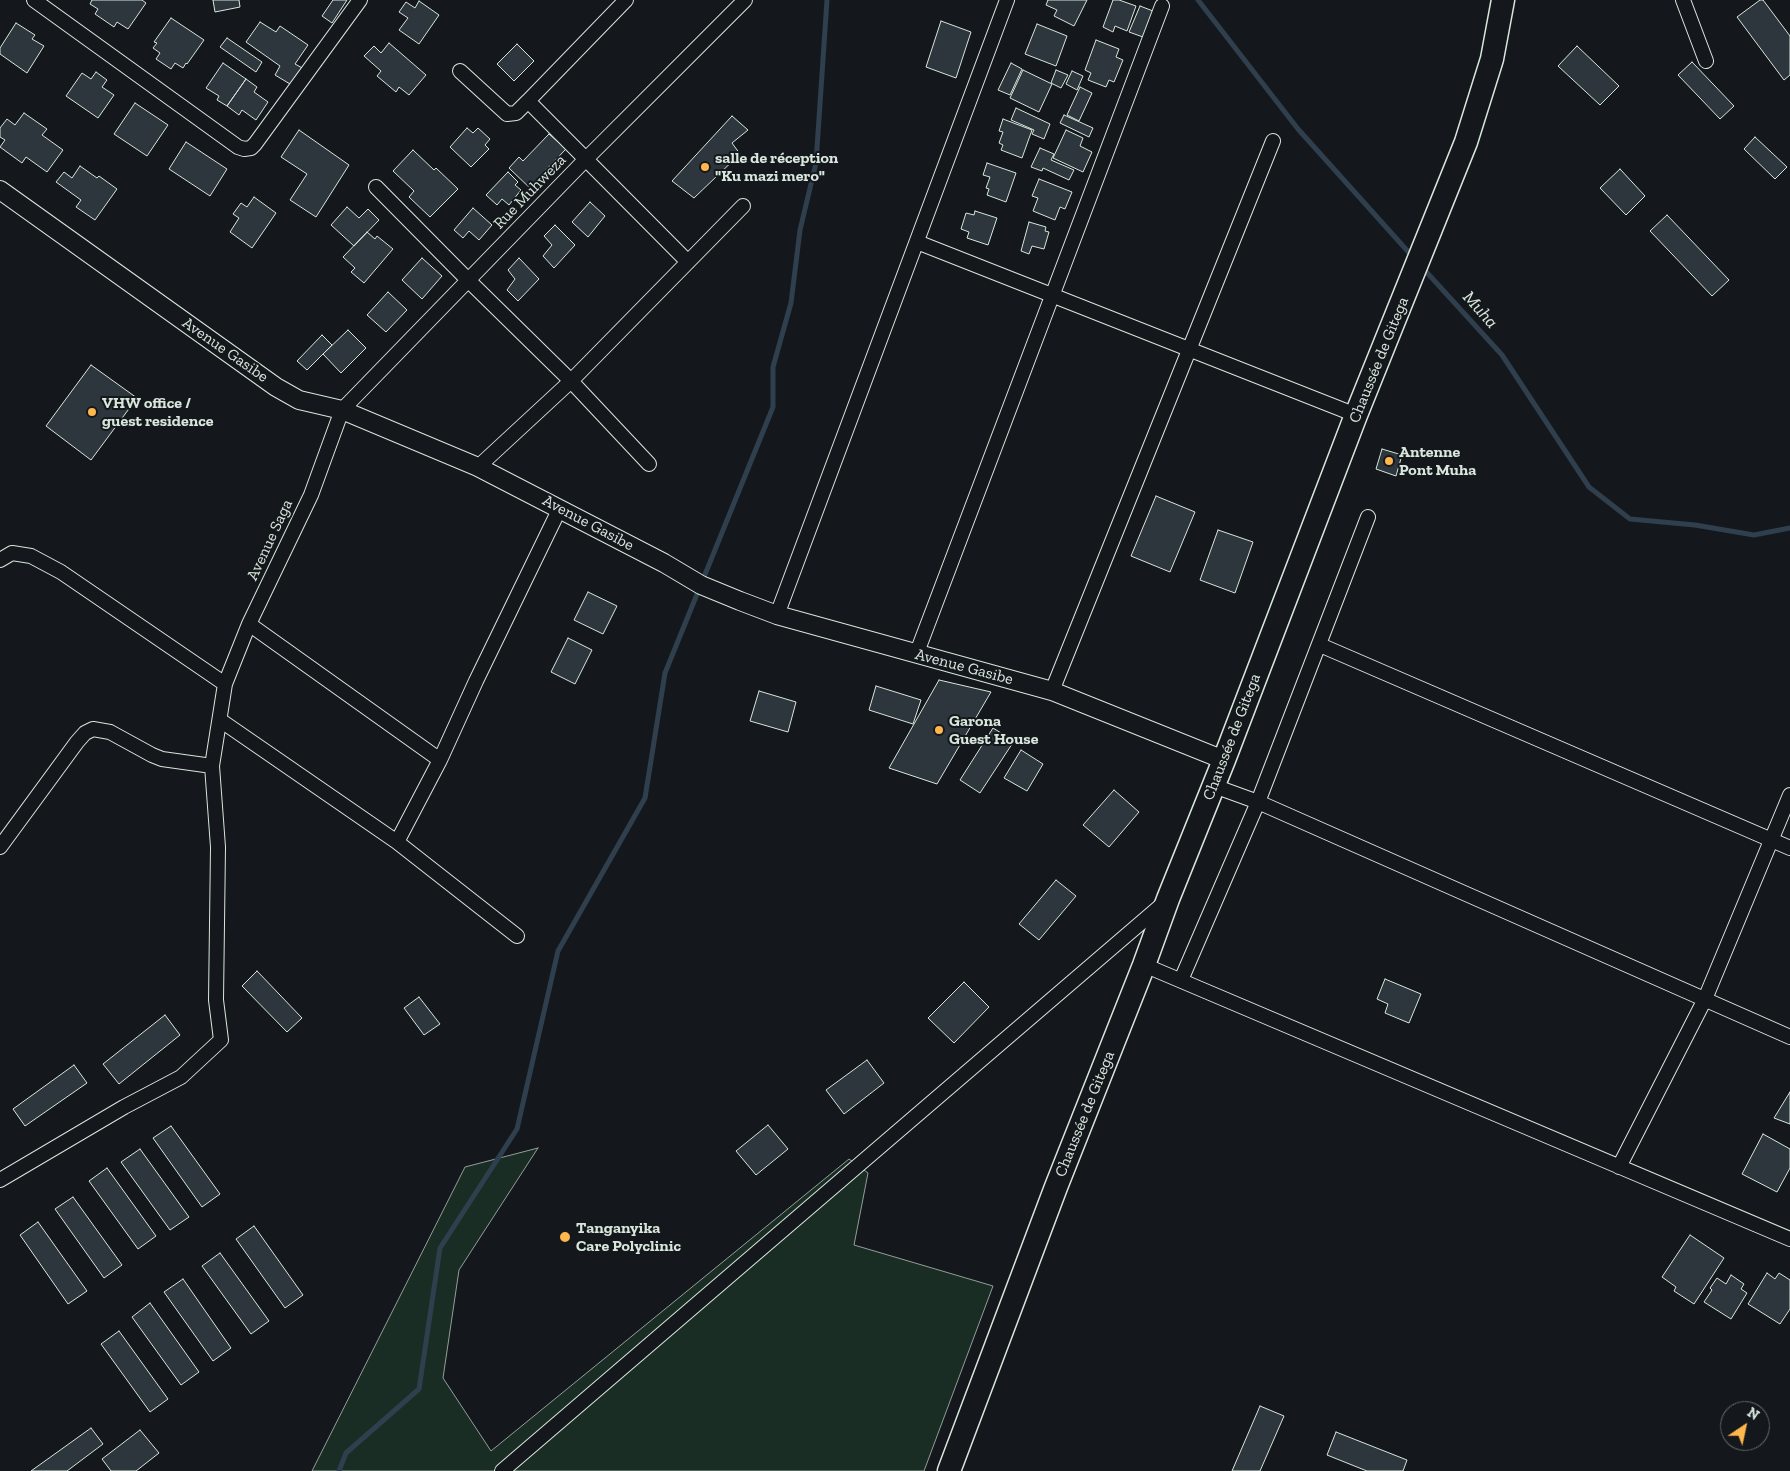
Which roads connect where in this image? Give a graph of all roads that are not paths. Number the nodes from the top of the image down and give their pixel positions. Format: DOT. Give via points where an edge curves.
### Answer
graph roads {
  1 [pos="34,0"];
  2 [pos="360,0"];
  3 [pos="626,0"];
  4 [pos="745,0"];
  5 [pos="1007,0"];
  6 [pos="1503,0"];
  7 [pos="1683,0"];
  8 [pos="1162,6"];
  9 [pos="1706,61"];
  10 [pos="460,71"];
  11 [pos="528,101"];
  12 [pos="1272,141"];
  13 [pos="586,159"];
  14 [pos="376,187"];
  15 [pos="0,190"];
  16 [pos="743,206"];
  17 [pos="917,242"];
  18 [pos="688,262"];
  19 [pos="468,280"];
  20 [pos="1051,295"];
  21 [pos="1190,350"];
  22 [pos="571,381"];
  23 [pos="342,410"];
  24 [pos="1356,415"];
  25 [pos="649,464"];
  26 [pos="478,467"];
  27 [pos="560,508"];
  28 [pos="1368,517"];
  29 [pos="0,560"];
  30 [pos="778,615"];
  31 [pos="250,624"];
  32 [pos="1320,645"];
  33 [pos="916,654"];
  34 [pos="226,684"];
  35 [pos="1052,691"];
  36 [pos="220,720"];
  37 [pos="440,760"];
  38 [pos="1224,760"];
  39 [pos="212,766"];
  40 [pos="1214,786"];
  41 [pos="1790,795"];
  42 [pos="1258,802"];
  43 [pos="1772,841"];
  44 [pos="397,842"];
  45 [pos="0,847"];
  46 [pos="1790,848"];
  47 [pos="1168,899"];
  48 [pos="517,936"];
  49 [pos="1144,965"];
  50 [pos="1181,980"];
  51 [pos="1705,999"];
  52 [pos="1790,1037"];
  53 [pos="1619,1167"];
  54 [pos="0,1180"];
  55 [pos="1790,1239"];
  56 [pos="502,1471"];
  57 [pos="949,1471"];
  1 -- 2 [label="street" via="244,149 255,144"];
  3 -- 11 [label="street"];
  4 -- 13 [label="street, Rue Muhweza"];
  5 -- 17 [label="street"];
  6 -- 24 [label="main road, Chaussée de Gitega" via="1492,59 1466,142"];
  7 -- 9 [label="street"];
  8 -- 20 [label="street"];
  10 -- 11 [label="street" via="508,114 516,113"];
  11 -- 13 [label="street"];
  12 -- 21 [label="street"];
  13 -- 18 [label="street"];
  13 -- 19 [label="street, Rue Muhweza"];
  14 -- 19 [label="street"];
  15 -- 23 [label="street, Avenue Gasibe" via="276,387 299,400"];
  16 -- 18 [label="street"];
  17 -- 20 [label="street"];
  17 -- 30 [label="street"];
  18 -- 22 [label="street"];
  19 -- 22 [label="street"];
  19 -- 23 [label="street, Rue Muhweza"];
  20 -- 21 [label="street"];
  20 -- 33 [label="street"];
  21 -- 24 [label="street"];
  21 -- 35 [label="street"];
  22 -- 25 [label="street"];
  22 -- 26 [label="street"];
  23 -- 26 [label="street, Avenue Gasibe"];
  23 -- 31 [label="street, Avenue Saga" via="311,495"];
  24 -- 38 [label="main road, Chaussée de Gitega"];
  26 -- 27 [label="street, Avenue Gasibe"];
  27 -- 30 [label="street, Avenue Gasibe" via="701,585"];
  27 -- 37 [label="street"];
  28 -- 32 [label="street"];
  29 -- 34 [label="street" via="12,553 31,556 61,572"];
  30 -- 33 [label="street, Avenue Gasibe"];
  31 -- 34 [label="street, Avenue Saga"];
  31 -- 37 [label="street"];
  32 -- 42 [label="street"];
  32 -- 43 [label="street"];
  33 -- 35 [label="street, Avenue Gasibe"];
  34 -- 36 [label="street, Avenue Saga"];
  35 -- 38 [label="street, Avenue Gasibe"];
  36 -- 39 [label="street, Avenue Saga"];
  36 -- 44 [label="street"];
  37 -- 44 [label="street"];
  38 -- 40 [label="main road, Chaussée de Gitega"];
  39 -- 45 [label="street" via="162,759 110,732 93,729 77,742"];
  39 -- 54 [label="street, Avenue Saga" via="218,847 216,1000 221,1040 181,1078 124,1107"];
  40 -- 42 [label="street"];
  40 -- 47 [label="main road, Chaussée de Gitega"];
  41 -- 43 [label="street"];
  42 -- 50 [label="street"];
  42 -- 51 [label="street"];
  43 -- 46 [label="street"];
  43 -- 51 [label="street"];
  44 -- 48 [label="street"];
  47 -- 49 [label="main road, Chaussée de Gitega"];
  47 -- 56 [label="street"];
  49 -- 50 [label="street"];
  49 -- 57 [label="main road, Chaussée de Gitega"];
  50 -- 53 [label="street"];
  51 -- 52 [label="street"];
  51 -- 53 [label="street"];
  53 -- 55 [label="street"];
}
